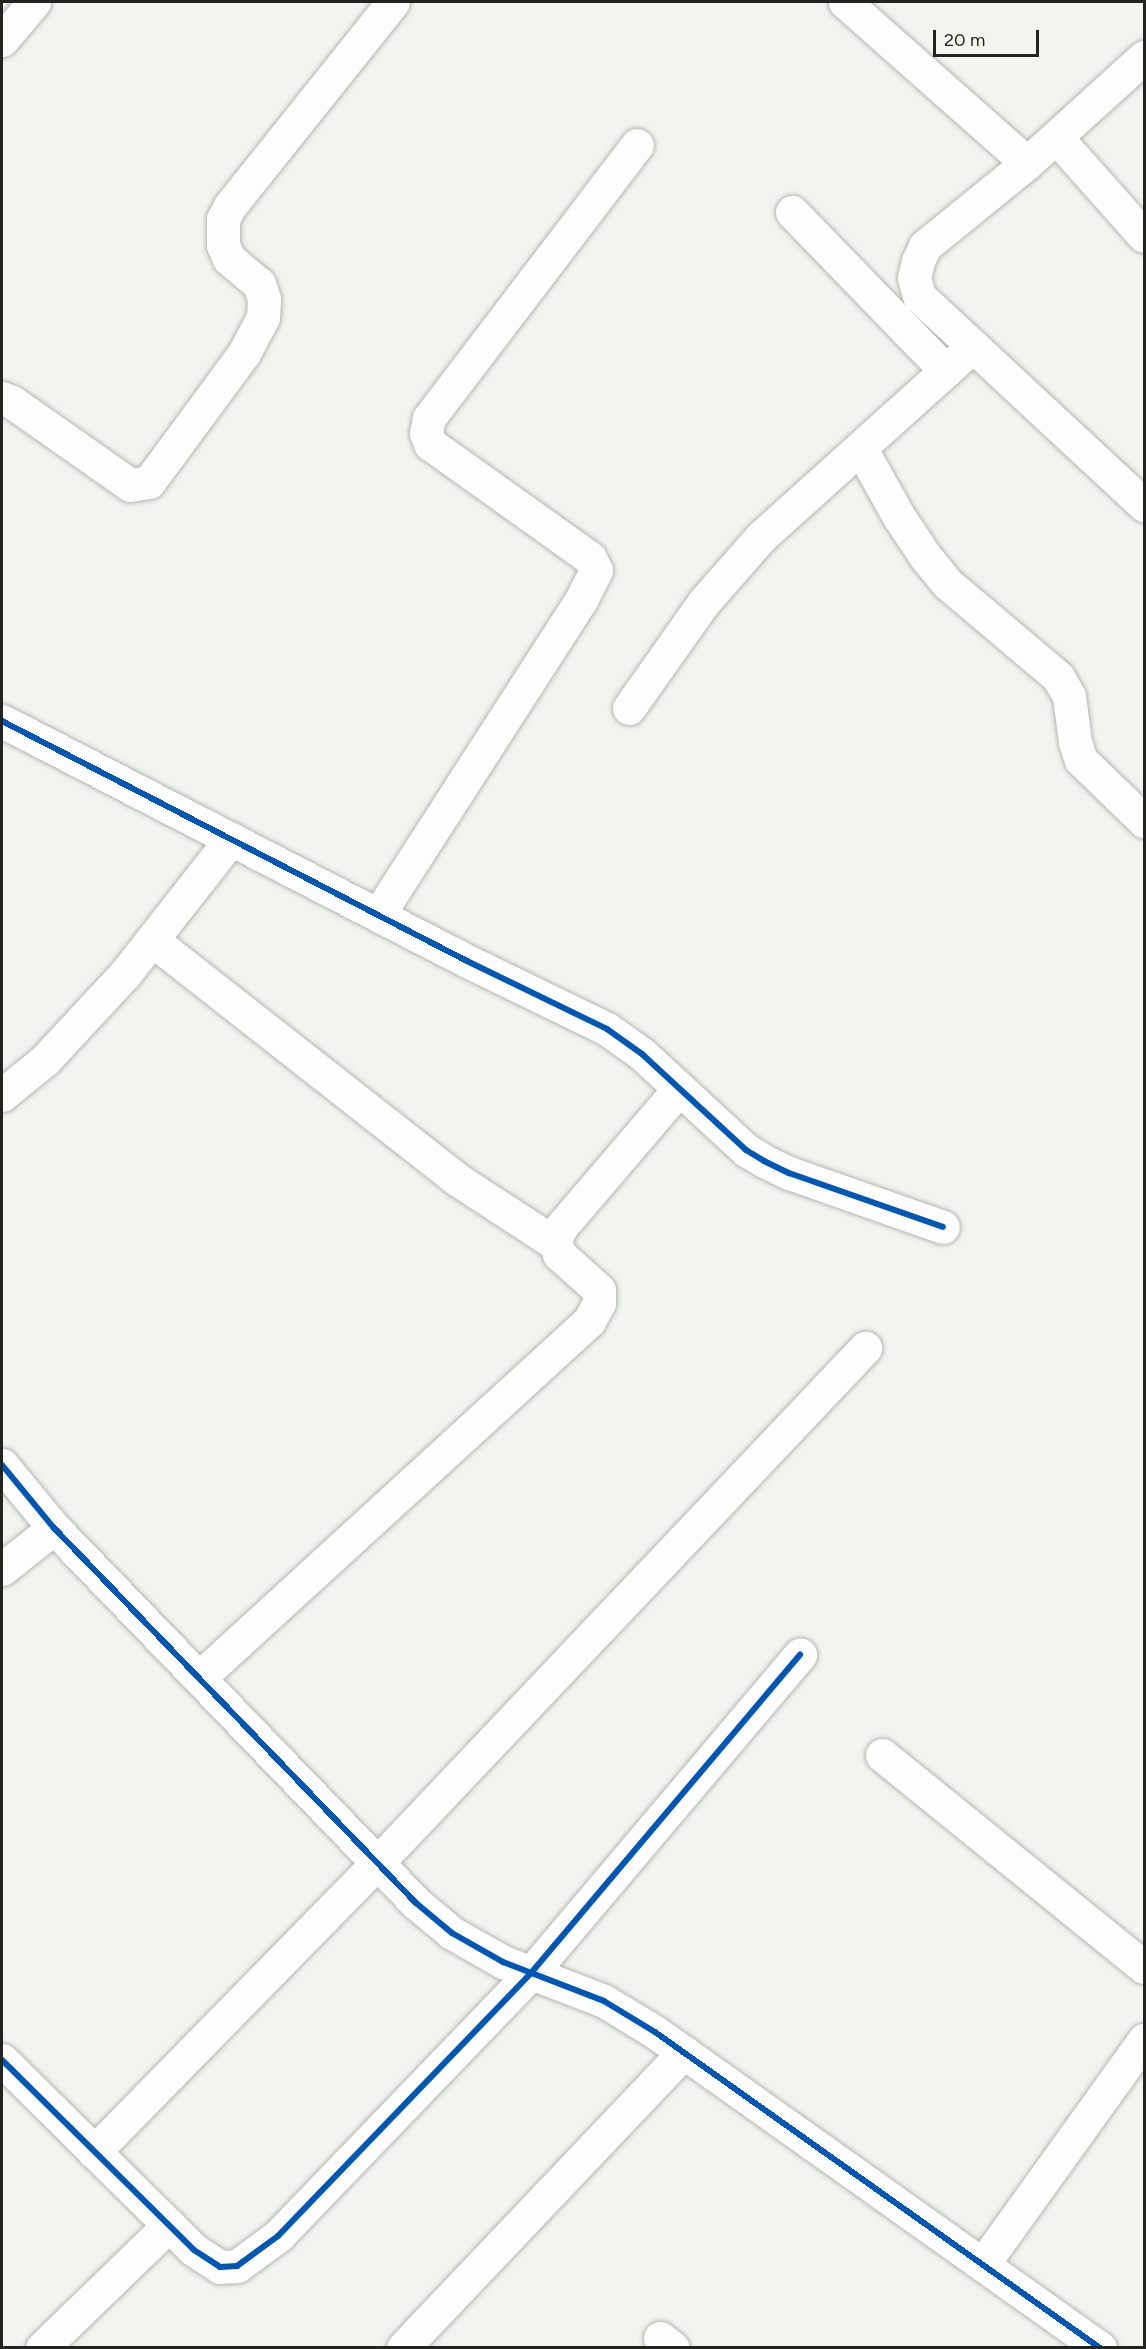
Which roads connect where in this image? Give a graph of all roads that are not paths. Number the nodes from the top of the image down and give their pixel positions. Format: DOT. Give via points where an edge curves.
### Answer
graph roads {
  1 [pos="34,2"];
  2 [pos="393,2"];
  3 [pos="845,2"];
  4 [pos="2,40"];
  5 [pos="1144,57"];
  6 [pos="1056,137"];
  7 [pos="637,145"];
  8 [pos="1027,163"];
  9 [pos="792,212"];
  10 [pos="1144,236"];
  11 [pos="974,346"];
  12 [pos="946,371"];
  13 [pos="2,398"];
  14 [pos="861,449"];
  15 [pos="1144,505"];
  16 [pos="629,708"];
  17 [pos="2,721"];
  18 [pos="1144,821"];
  19 [pos="231,839"];
  20 [pos="378,915"];
  21 [pos="152,940"];
  22 [pos="679,1089"];
  23 [pos="2,1095"];
  24 [pos="943,1227"];
  25 [pos="556,1244"];
  26 [pos="865,1348"];
  27 [pos="2,1465"];
  28 [pos="54,1528"];
  29 [pos="2,1569"];
  30 [pos="800,1655"];
  31 [pos="199,1678"];
  32 [pos="882,1755"];
  33 [pos="379,1861"];
  34 [pos="1144,1967"];
  35 [pos="531,1973"];
  36 [pos="1144,2040"];
  37 [pos="684,2052"];
  38 [pos="2,2060"];
  39 [pos="94,2152"];
  40 [pos="169,2225"];
  41 [pos="983,2264"];
  42 [pos="42,2348"];
  43 [pos="403,2348"];
  44 [pos="1100,2348"];
  1 -- 4 [label="street"];
  2 -- 13 [label="street" via="223,219 223,245 229,259 259,284 264,299 263,318 244,353 149,482 130,485"];
  3 -- 8 [label="street"];
  5 -- 6 [label="street"];
  6 -- 8 [label="street"];
  6 -- 10 [label="street"];
  7 -- 20 [label="street" via="429,418 426,433 430,444 590,558 596,570 582,598"];
  8 -- 11 [label="street" via="925,246 918,261 914,279 919,296"];
  9 -- 12 [label="street"];
  11 -- 12 [label="street"];
  11 -- 15 [label="street"];
  12 -- 14 [label="street"];
  14 -- 16 [label="street" via="761,537 703,603"];
  14 -- 18 [label="street" via="899,517 948,584 1058,677 1069,696 1081,760"];
  17 -- 19 [label="street"];
  19 -- 20 [label="street"];
  19 -- 21 [label="street"];
  20 -- 22 [label="street" via="607,1029 642,1054"];
  21 -- 23 [label="street" via="45,1060"];
  21 -- 25 [label="street" via="458,1179"];
  22 -- 24 [label="street" via="746,1150 764,1161"];
  22 -- 25 [label="street" via="561,1227"];
  25 -- 31 [label="street" via="559,1254 599,1290 599,1303 589,1321"];
  26 -- 33 [label="street"];
  27 -- 28 [label="street"];
  28 -- 29 [label="street"];
  28 -- 31 [label="street"];
  30 -- 35 [label="street"];
  31 -- 33 [label="street"];
  32 -- 34 [label="street"];
  33 -- 35 [label="street" via="416,1903 452,1933"];
  33 -- 39 [label="street"];
  35 -- 37 [label="street" via="604,2001"];
  35 -- 40 [label="street" via="278,2236 237,2266 220,2267 194,2250"];
  36 -- 41 [label="street"];
  37 -- 41 [label="street"];
  37 -- 43 [label="street"];
  38 -- 39 [label="street"];
  39 -- 40 [label="street"];
  40 -- 42 [label="street"];
  41 -- 44 [label="street"];
}
